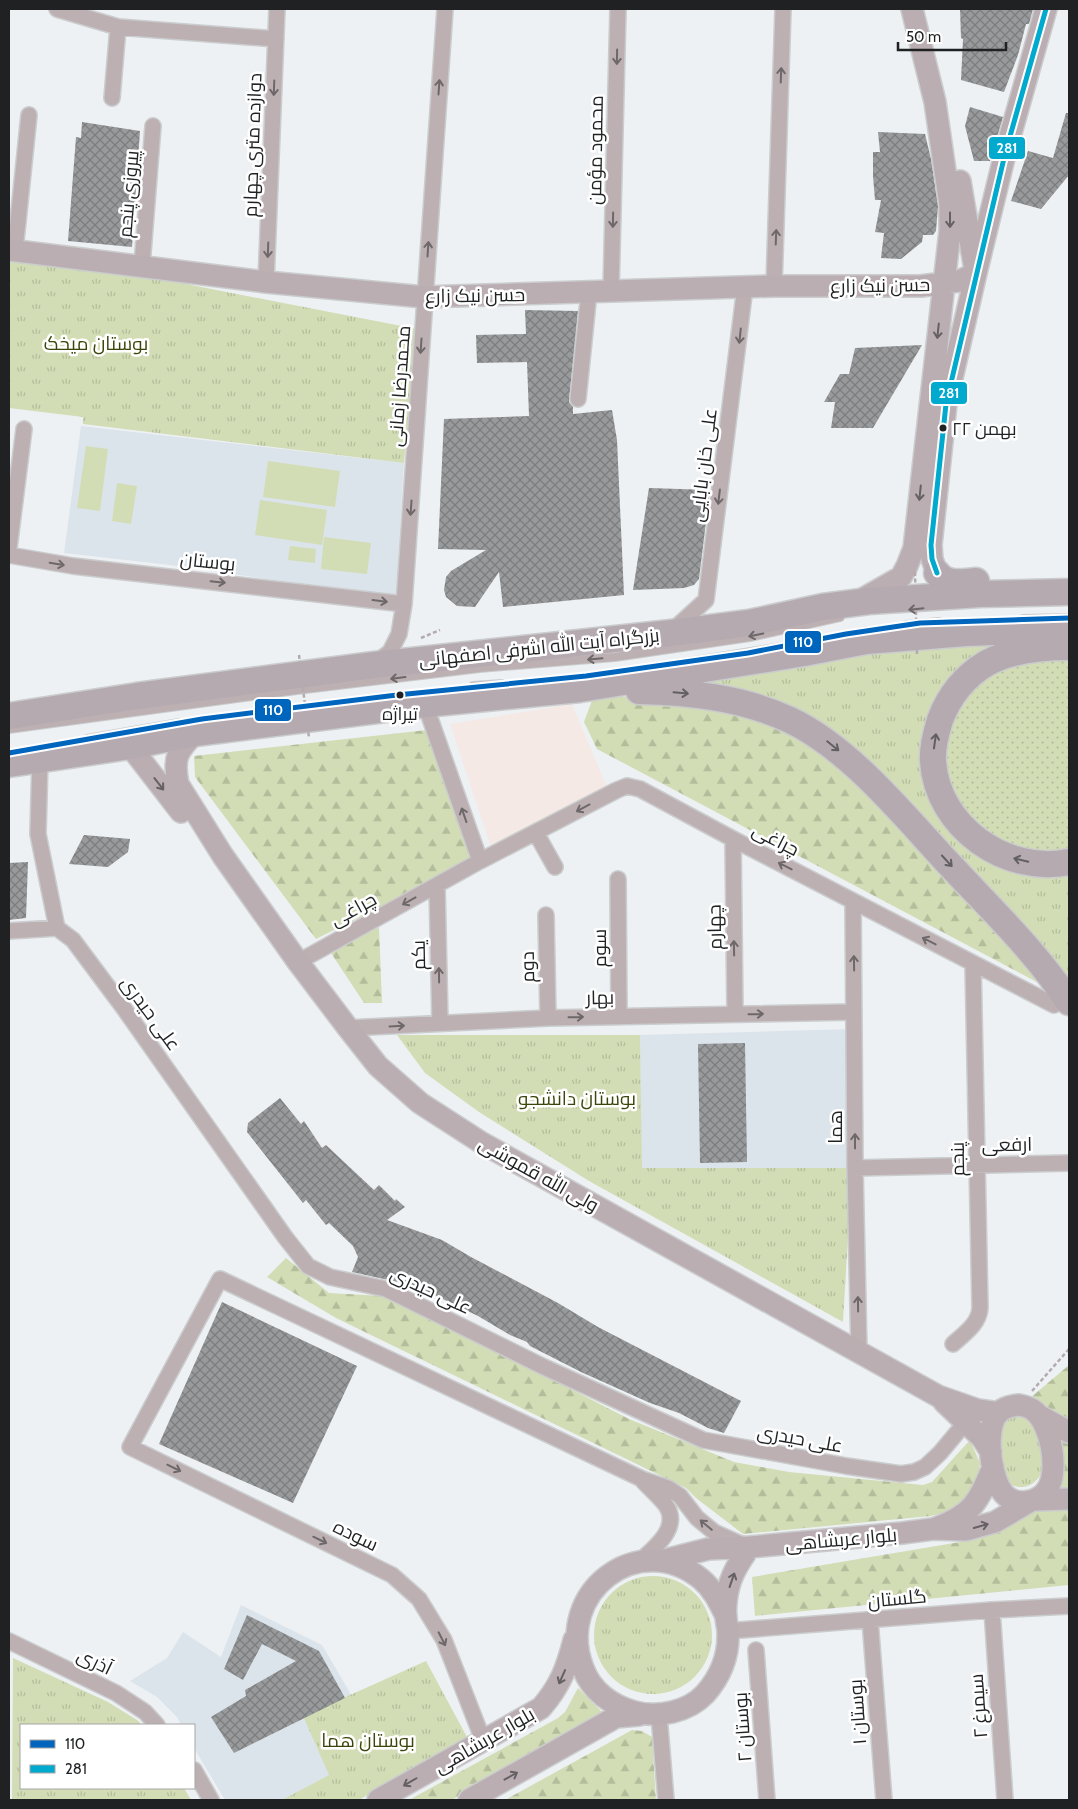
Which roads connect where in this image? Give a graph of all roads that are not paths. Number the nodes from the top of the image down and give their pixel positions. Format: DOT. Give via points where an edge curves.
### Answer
graph roads {
  1 [pos="57,9"];
  2 [pos="277,9"];
  3 [pos="445,9"];
  4 [pos="618,9"];
  5 [pos="783,9"];
  6 [pos="912,9"];
  7 [pos="1046,9"];
  8 [pos="118,27"];
  9 [pos="276,39"];
  10 [pos="112,98"];
  11 [pos="935,102"];
  12 [pos="30,115"];
  13 [pos="153,126"];
  14 [pos="12,250"];
  15 [pos="142,266"];
  16 [pos="976,272"];
  17 [pos="266,282"];
  18 [pos="944,283"];
  19 [pos="774,286"];
  20 [pos="745,287"];
  21 [pos="589,292"];
  22 [pos="611,292"];
  23 [pos="424,297"];
  24 [pos="578,399"];
  25 [pos="24,428"];
  26 [pos="9,548"];
  27 [pos="9,555"];
  28 [pos="926,572"];
  29 [pos="1069,574"];
  30 [pos="1069,592"];
  31 [pos="404,604"];
  32 [pos="853,609"];
  33 [pos="1069,618"];
  34 [pos="671,633"];
  35 [pos="1069,634"];
  36 [pos="1069,647"];
  37 [pos="374,665"];
  38 [pos="580,689"];
  39 [pos="425,704"];
  40 [pos="9,716"];
  41 [pos="9,729"];
  42 [pos="195,734"];
  43 [pos="130,746"];
  44 [pos="9,753"];
  45 [pos="40,759"];
  46 [pos="9,764"];
  47 [pos="536,833"];
  48 [pos="732,839"];
  49 [pos="223,856"];
  50 [pos="480,861"];
  51 [pos="1069,862"];
  52 [pos="555,867"];
  53 [pos="618,879"];
  54 [pos="437,885"];
  55 [pos="853,902"];
  56 [pos="546,914"];
  57 [pos="57,928"];
  58 [pos="9,931"];
  59 [pos="298,962"];
  60 [pos="973,963"];
  61 [pos="1062,1004"];
  62 [pos="854,1012"];
  63 [pos="735,1014"];
  64 [pos="619,1016"];
  65 [pos="548,1018"];
  66 [pos="440,1024"];
  67 [pos="348,1028"];
  68 [pos="1069,1163"];
  69 [pos="977,1164"];
  70 [pos="855,1168"];
  71 [pos="953,1344"];
  72 [pos="858,1352"];
  73 [pos="938,1396"];
  74 [pos="998,1413"];
  75 [pos="1038,1415"];
  76 [pos="966,1423"];
  77 [pos="1069,1432"];
  78 [pos="992,1459"];
  79 [pos="642,1480"];
  80 [pos="1069,1499"];
  81 [pos="1033,1501"];
  82 [pos="933,1529"];
  83 [pos="750,1548"];
  84 [pos="650,1562"];
  85 [pos="1069,1606"];
  86 [pos="992,1610"];
  87 [pos="870,1620"];
  88 [pos="727,1624"];
  89 [pos="576,1630"];
  90 [pos="9,1641"];
  91 [pos="756,1650"];
  92 [pos="652,1715"];
  93 [pos="156,1724"];
  94 [pos="483,1740"];
  95 [pos="195,1772"];
  96 [pos="195,1789"];
  97 [pos="201,1800"];
  98 [pos="211,1800"];
  99 [pos="378,1800"];
  100 [pos="469,1800"];
  101 [pos="666,1800"];
  102 [pos="767,1800"];
  103 [pos="884,1800"];
  104 [pos="1005,1800"];
  1 -- 8 [label="street"];
  2 -- 9 [label="street, دوازده متری چهارم"];
  23 -- 3 [label="street, محمدرضا زمانی, one-way"];
  4 -- 22 [label="street, محمود مؤمن, one-way"];
  19 -- 5 [label="street, one-way"];
  6 -- 11 [label="street"];
  7 -- 16 [label="street"];
  8 -- 9 [label="street"];
  8 -- 10 [label="street"];
  9 -- 17 [label="street, دوازده متری چهارم, one-way"];
  11 -- 16 [label="street" via="950,141"];
  11 -- 18 [label="street, one-way" via="950,205"];
  12 -- 14 [label="street"];
  13 -- 15 [label="street, پیروزی پنجم"];
  14 -- 15 [label="street, حسن نیک زارع"];
  15 -- 17 [label="street, حسن نیک زارع"];
  16 -- 18 [label="street, حسن نیک زارع" via="960,281"];
  16 -- 28 [label="street" via="946,404 932,559"];
  17 -- 23 [label="street, حسن نیک زارع"];
  18 -- 19 [label="street, حسن نیک زارع" via="921,286"];
  18 -- 32 [label="street, one-way" via="914,548 901,577"];
  19 -- 20 [label="street, حسن نیک زارع"];
  20 -- 22 [label="street, حسن نیک زارع"];
  20 -- 34 [label="street, علی خان بابایی, one-way" via="706,600"];
  21 -- 22 [label="street, حسن نیک زارع"];
  21 -- 23 [label="street, حسن نیک زارع"];
  21 -- 24 [label="street"];
  23 -- 31 [label="street, محمدرضا زمانی, one-way"];
  25 -- 26 [label="street"];
  27 -- 31 [label="street, بوستان, one-way" via="73,566"];
  28 -- 29 [label="highway" via="952,582 1033,579"];
  30 -- 32 [label="highway, بزرگراه آیت الله اشرفی اصفهانی" via="973,594"];
  31 -- 37 [label="street, محمدرضا زمانی" via="399,634 390,652"];
  32 -- 34 [label="highway, بزرگراه آیت الله اشرفی اصفهانی" via="823,607 749,623"];
  32 -- 41 [label="lane, one-way" via="750,636 614,657 480,668"];
  33 -- 44 [label="lane" via="920,623 748,653 586,676 202,719"];
  34 -- 37 [label="highway, بزرگراه آیت الله اشرفی اصفهانی"];
  35 -- 38 [label="highway" via="1020,631 882,640"];
  51 -- 36 [label="highway, one-way" via="1028,862 992,850 977,841 948,809 938,787 933,761 936,733 944,711 954,691 971,674 1002,657"];
  37 -- 40 [label="highway, بزرگراه آیت الله اشرفی اصفهانی"];
  38 -- 39 [label="highway"];
  38 -- 61 [label="highway, one-way" via="718,697 772,712 826,741 887,797 1027,947"];
  39 -- 42 [label="highway"];
  50 -- 39 [label="street, one-way"];
  42 -- 43 [label="highway"];
  42 -- 49 [label="street, ولی الله قموشی" via="181,748 175,771 178,784"];
  43 -- 45 [label="highway"];
  43 -- 49 [label="street, ولی الله قموشی, one-way" via="188,820"];
  45 -- 46 [label="highway"];
  45 -- 57 [label="street" via="38,834"];
  48 -- 47 [label="street, چراغی, one-way" via="640,788 627,786"];
  47 -- 50 [label="street, چراغی"];
  47 -- 52 [label="street"];
  55 -- 48 [label="street, چراغی, one-way"];
  63 -- 48 [label="street, چهارم, one-way"];
  49 -- 59 [label="street, ولی الله قموشی"];
  50 -- 54 [label="street, چراغی"];
  53 -- 64 [label="street, سوم"];
  54 -- 59 [label="street, چراغی, one-way"];
  66 -- 54 [label="street, یکم, one-way"];
  60 -- 55 [label="street, چراغی, one-way"];
  62 -- 55 [label="street, هما, one-way"];
  56 -- 65 [label="street, دوم"];
  57 -- 58 [label="street"];
  57 -- 76 [label="street, علی حیدری" via="73,940 308,1266 330,1277 386,1289 703,1440 901,1474 925,1467"];
  59 -- 67 [label="street, ولی الله قموشی"];
  60 -- 61 [label="street, چراغی"];
  60 -- 69 [label="street, پنجم"];
  63 -- 62 [label="street, بهار, one-way"];
  70 -- 62 [label="street, هما, one-way"];
  63 -- 64 [label="street, بهار"];
  65 -- 64 [label="street, بهار, one-way"];
  65 -- 66 [label="street, بهار"];
  67 -- 66 [label="street, بهار, one-way"];
  67 -- 72 [label="street, ولی الله قموشی" via="378,1066 420,1103 482,1143"];
  68 -- 69 [label="street, ارفعی"];
  69 -- 70 [label="street, ارفعی"];
  69 -- 71 [label="street, پنجم" via="980,1315"];
  72 -- 70 [label="street, هما, one-way"];
  72 -- 73 [label="street, ولی الله قموشی"];
  73 -- 74 [label="street" via="978,1410"];
  73 -- 76 [label="street"];
  74 -- 75 [label="street" via="1019,1405 1027,1406"];
  74 -- 78 [label="street" via="992,1424"];
  75 -- 77 [label="street"];
  75 -- 81 [label="street" via="1050,1444 1053,1476 1049,1487"];
  76 -- 78 [label="street" via="982,1438"];
  78 -- 81 [label="street" via="1000,1488 1006,1496 1021,1502"];
  78 -- 82 [label="street, بلوار عربشاهی" via="982,1494 969,1510 956,1520"];
  83 -- 79 [label="street, one-way" via="714,1532 697,1518 680,1496 668,1488"];
  79 -- 84 [label="street" via="670,1512 670,1522"];
  79 -- 94 [label="street, سوده, one-way" via="220,1279 130,1447 392,1575 419,1599 444,1640"];
  80 -- 81 [label="street"];
  82 -- 81 [label="street, بلوار عربشاهی, one-way" via="966,1530 995,1522"];
  82 -- 83 [label="street, بلوار عربشاهی"];
  83 -- 84 [label="street, بلوار عربشاهی" via="708,1549"];
  88 -- 83 [label="street, one-way" via="727,1594 731,1578"];
  84 -- 88 [label="street" via="682,1567 701,1579 716,1596"];
  84 -- 89 [label="street" via="619,1568 602,1580 588,1596"];
  85 -- 86 [label="street, گلستان"];
  86 -- 87 [label="street, گلستان"];
  86 -- 104 [label="street, سیمرغ ۲"];
  87 -- 88 [label="street, گلستان"];
  87 -- 103 [label="street, بوستان ۱"];
  88 -- 92 [label="street" via="727,1655 718,1678 703,1696 682,1709"];
  89 -- 92 [label="street" via="577,1654 586,1677 601,1695 621,1708"];
  89 -- 94 [label="street, بلوار عربشاهی, one-way" via="568,1664 541,1708"];
  90 -- 93 [label="street, آذری" via="116,1694 145,1712"];
  91 -- 102 [label="street, بوستان ۲"];
  100 -- 92 [label="street, one-way" via="616,1718"];
  92 -- 101 [label="street"];
  94 -- 99 [label="street, بلوار عربشاهی, one-way"];
  95 -- 98 [label="street"];
  96 -- 97 [label="street"];
}
